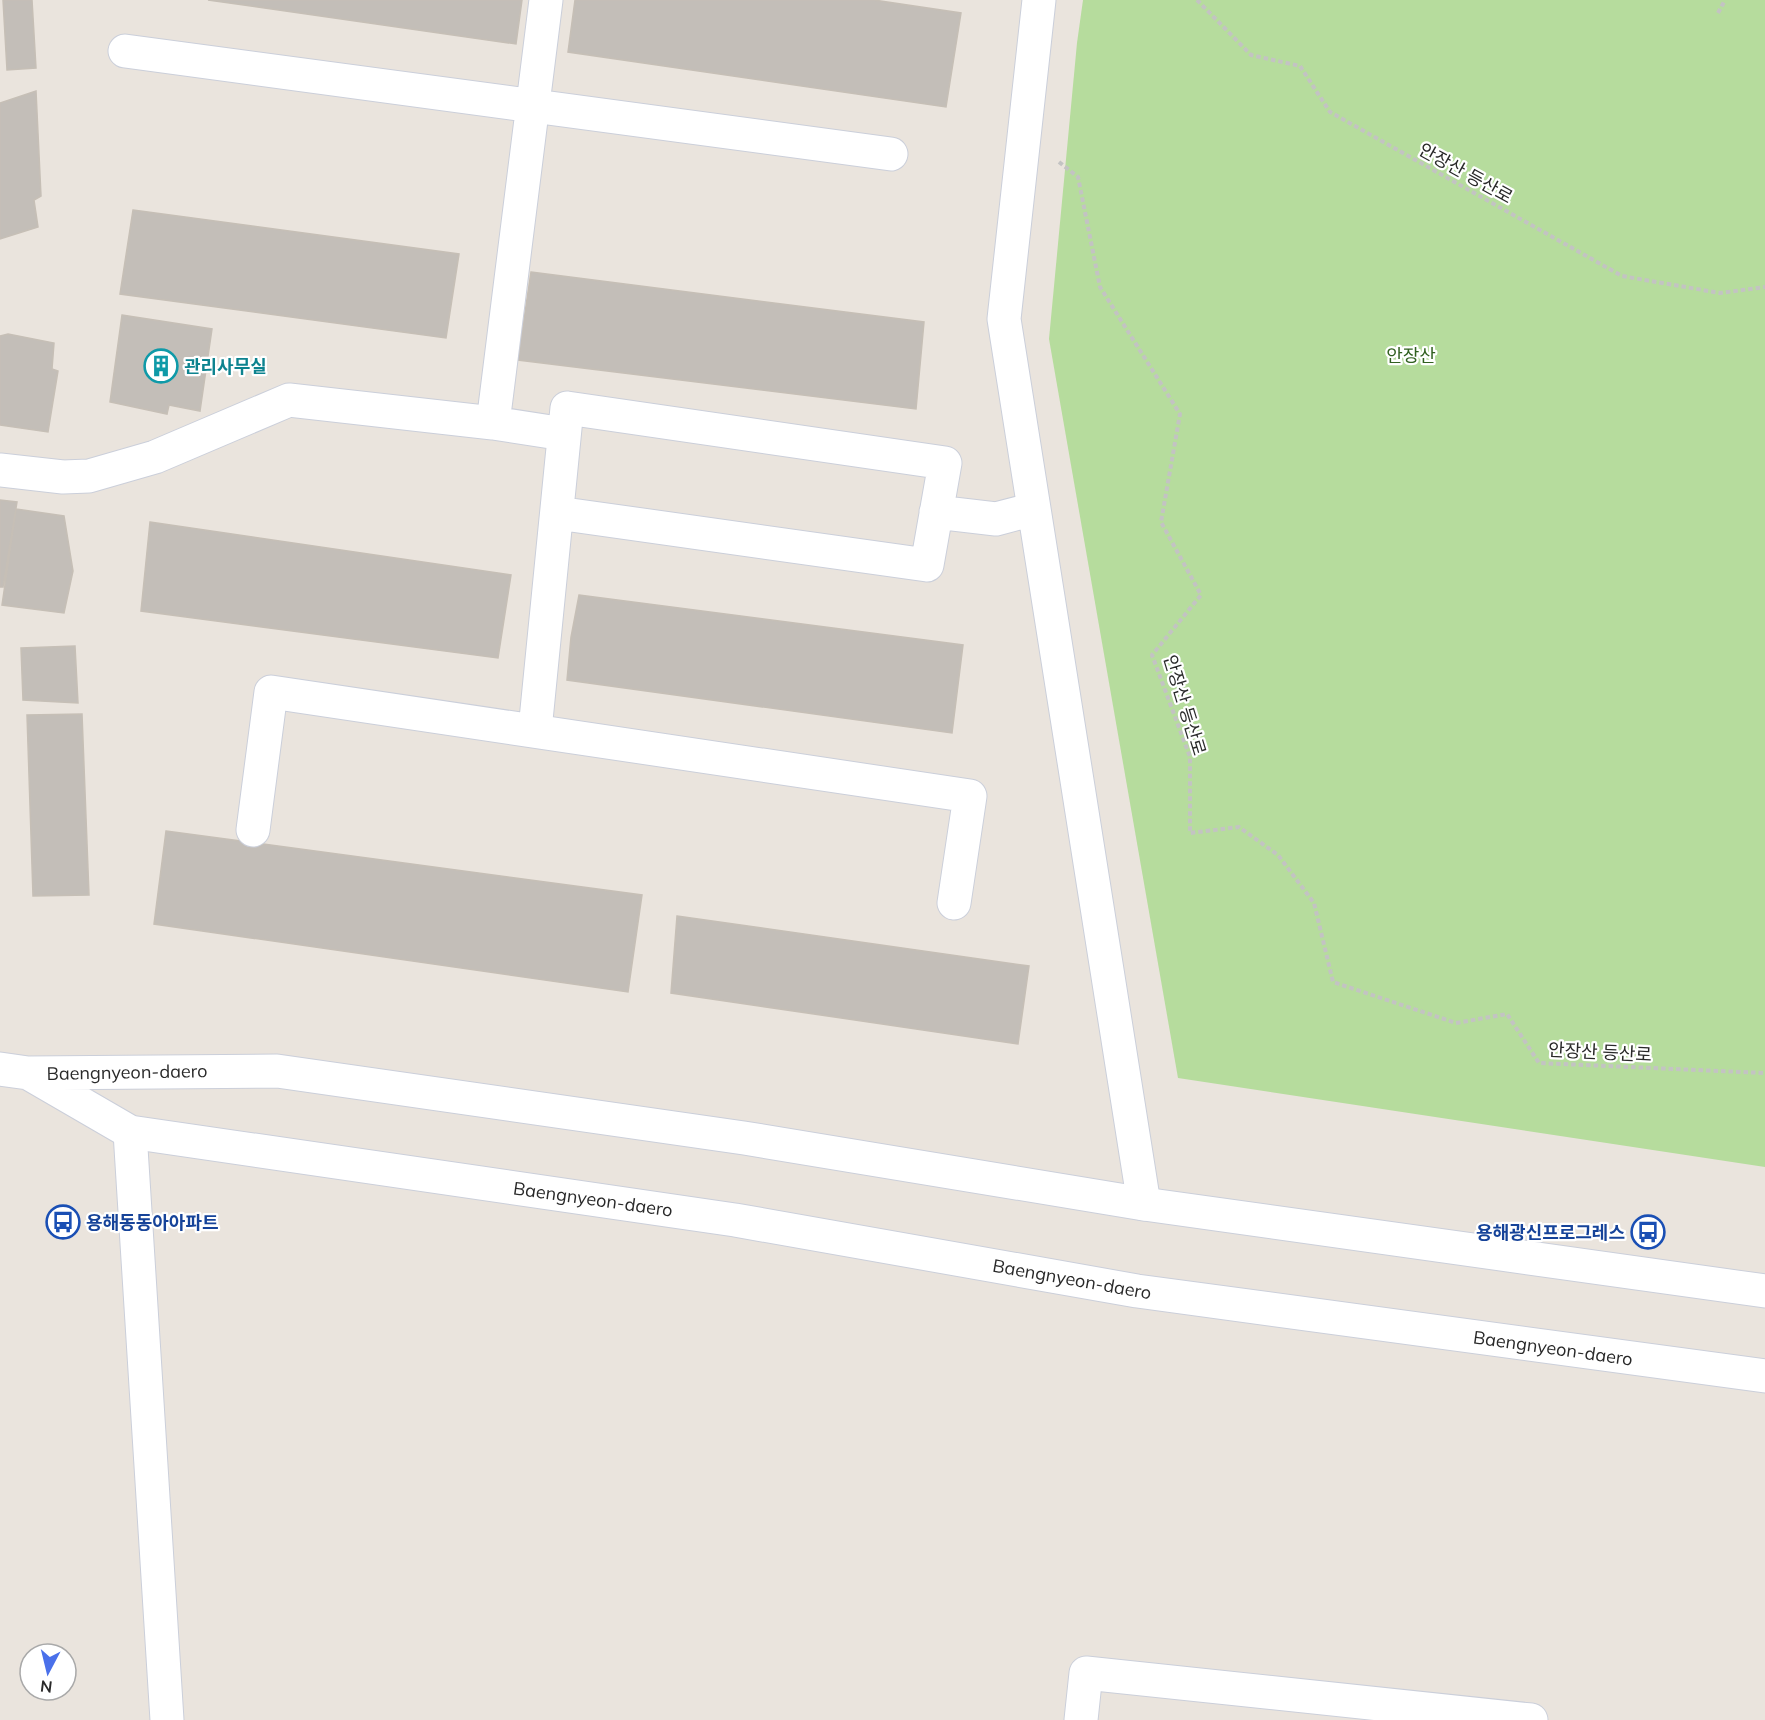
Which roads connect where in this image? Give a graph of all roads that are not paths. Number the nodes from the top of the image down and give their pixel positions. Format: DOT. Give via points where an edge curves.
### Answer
graph roads {
  1 [pos="546,0"];
  2 [pos="1039,0"];
  3 [pos="125,51"];
  4 [pos="533,105"];
  5 [pos="891,154"];
  6 [pos="493,423"];
  7 [pos="564,434"];
  8 [pos="0,470"];
  9 [pos="1034,509"];
  10 [pos="936,512"];
  11 [pos="557,513"];
  12 [pos="536,730"];
  13 [pos="253,830"];
  14 [pos="954,903"];
  15 [pos="14,1071"];
  16 [pos="130,1132"];
  17 [pos="1144,1204"];
  18 [pos="1765,1291"];
  19 [pos="1765,1376"];
  20 [pos="167,1720"];
  21 [pos="1081,1720"];
  22 [pos="1531,1720"];
  1 -- 4 [label="street"];
  2 -- 9 [label="street" via="1004,319"];
  3 -- 4 [label="street"];
  4 -- 5 [label="street"];
  4 -- 6 [label="street"];
  6 -- 7 [label="street"];
  6 -- 8 [label="street" via="289,400 154,457 89,476"];
  7 -- 10 [label="street" via="567,408 945,463"];
  7 -- 11 [label="street"];
  9 -- 10 [label="street" via="996,519"];
  9 -- 17 [label="street"];
  10 -- 11 [label="street" via="927,565"];
  11 -- 12 [label="street"];
  12 -- 13 [label="street" via="271,692"];
  12 -- 14 [label="street" via="970,796"];
  15 -- 16 [label="street, Baengnyeon-daero"];
  15 -- 17 [label="street, Baengnyeon-daero" via="277,1071 733,1137"];
  16 -- 19 [label="street, Baengnyeon-daero" via="735,1220 1137,1291"];
  16 -- 20 [label="street"];
  17 -- 18 [label="street, Baengnyeon-daero"];
  21 -- 22 [label="street" via="1086,1673"];
}
